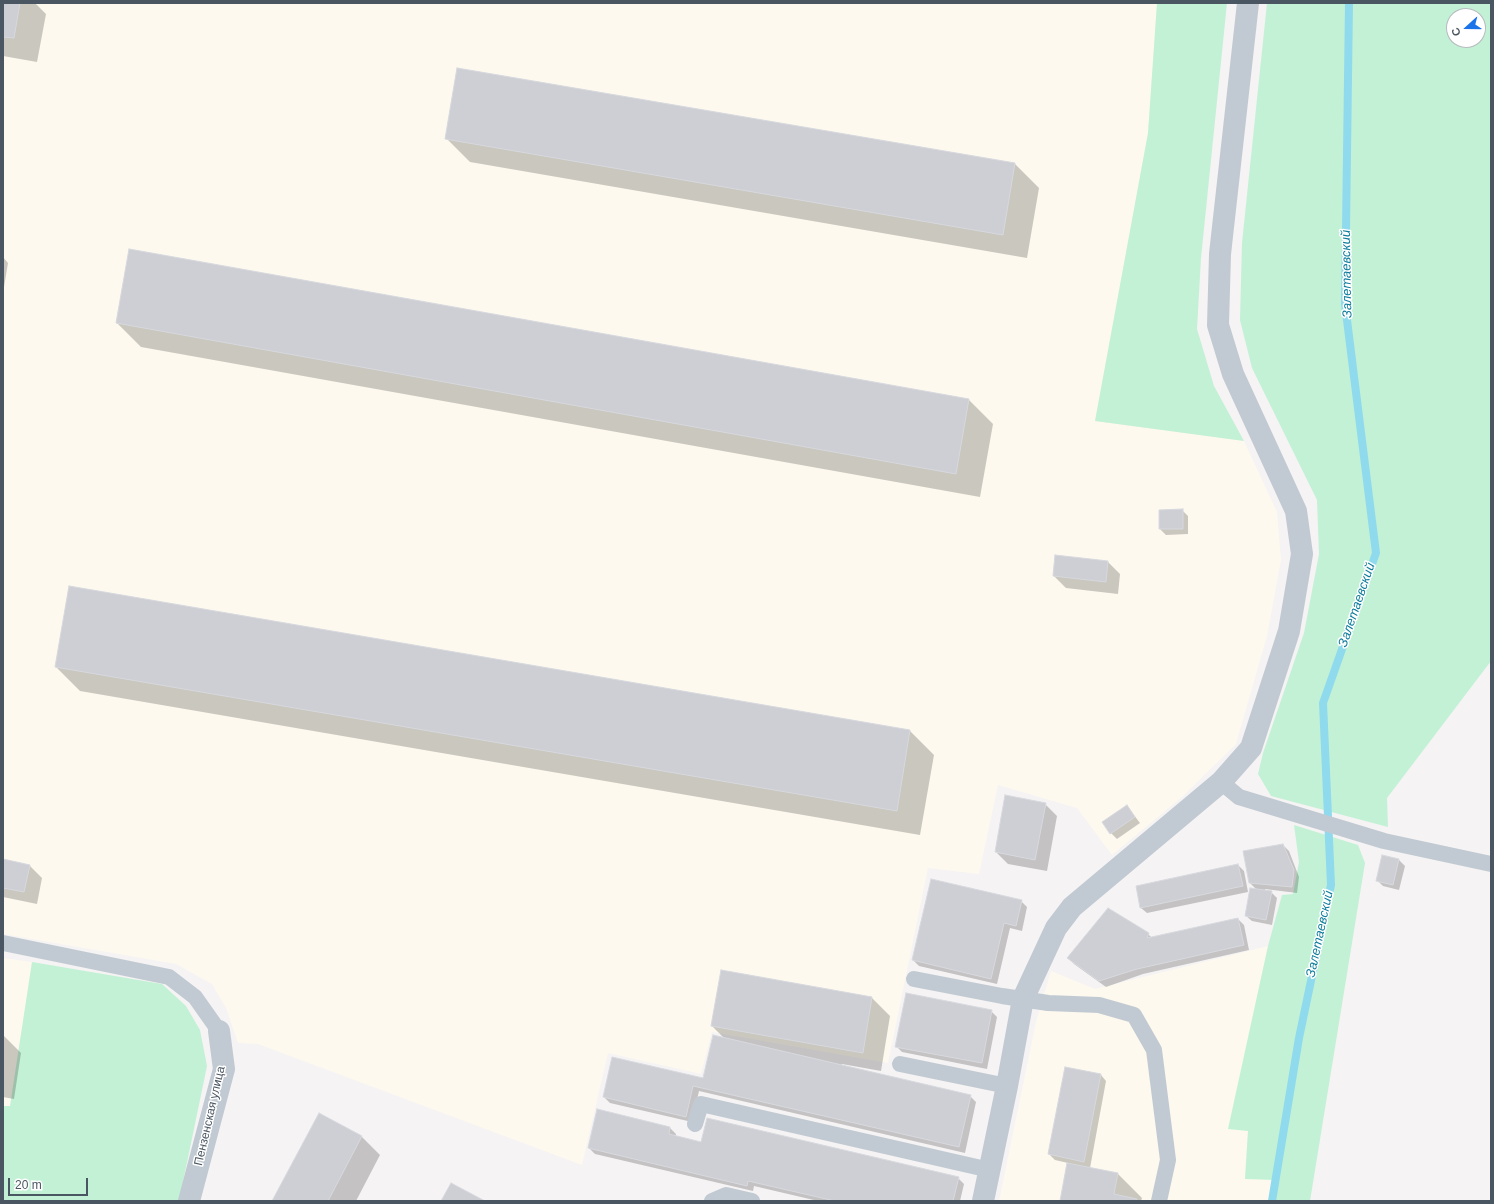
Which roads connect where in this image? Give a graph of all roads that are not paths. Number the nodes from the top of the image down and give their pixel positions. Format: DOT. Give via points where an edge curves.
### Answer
graph roads {
  1 [pos="1248,3"];
  2 [pos="1221,782"];
  3 [pos="1491,864"];
  4 [pos="3,943"];
  5 [pos="914,979"];
  6 [pos="1023,999"];
  7 [pos="219,1031"];
  8 [pos="900,1064"];
  9 [pos="1007,1086"];
  10 [pos="695,1124"];
  11 [pos="990,1170"];
  12 [pos="189,1201"];
  13 [pos="712,1201"];
  14 [pos="752,1201"];
  15 [pos="983,1201"];
  16 [pos="1159,1201"];
  1 -- 2 [label="street" via="1220,254 1218,325 1233,374 1296,511 1302,554 1289,631 1251,748"];
  2 -- 3 [label="lane" via="1239,797 1277,809 1384,841"];
  2 -- 6 [label="street" via="1072,907 1056,928"];
  4 -- 7 [label="lane" via="169,977 195,997"];
  5 -- 6 [label="lane"];
  6 -- 9 [label="street"];
  6 -- 16 [label="lane" via="1048,1003 1099,1005 1134,1014 1154,1050 1168,1160"];
  7 -- 12 [label="street, Пензенская улица" via="224,1069"];
  8 -- 9 [label="lane"];
  9 -- 11 [label="street"];
  10 -- 11 [label="lane" via="701,1104"];
  11 -- 15 [label="street"];
  13 -- 14 [label="lane" via="726,1195"];
}
